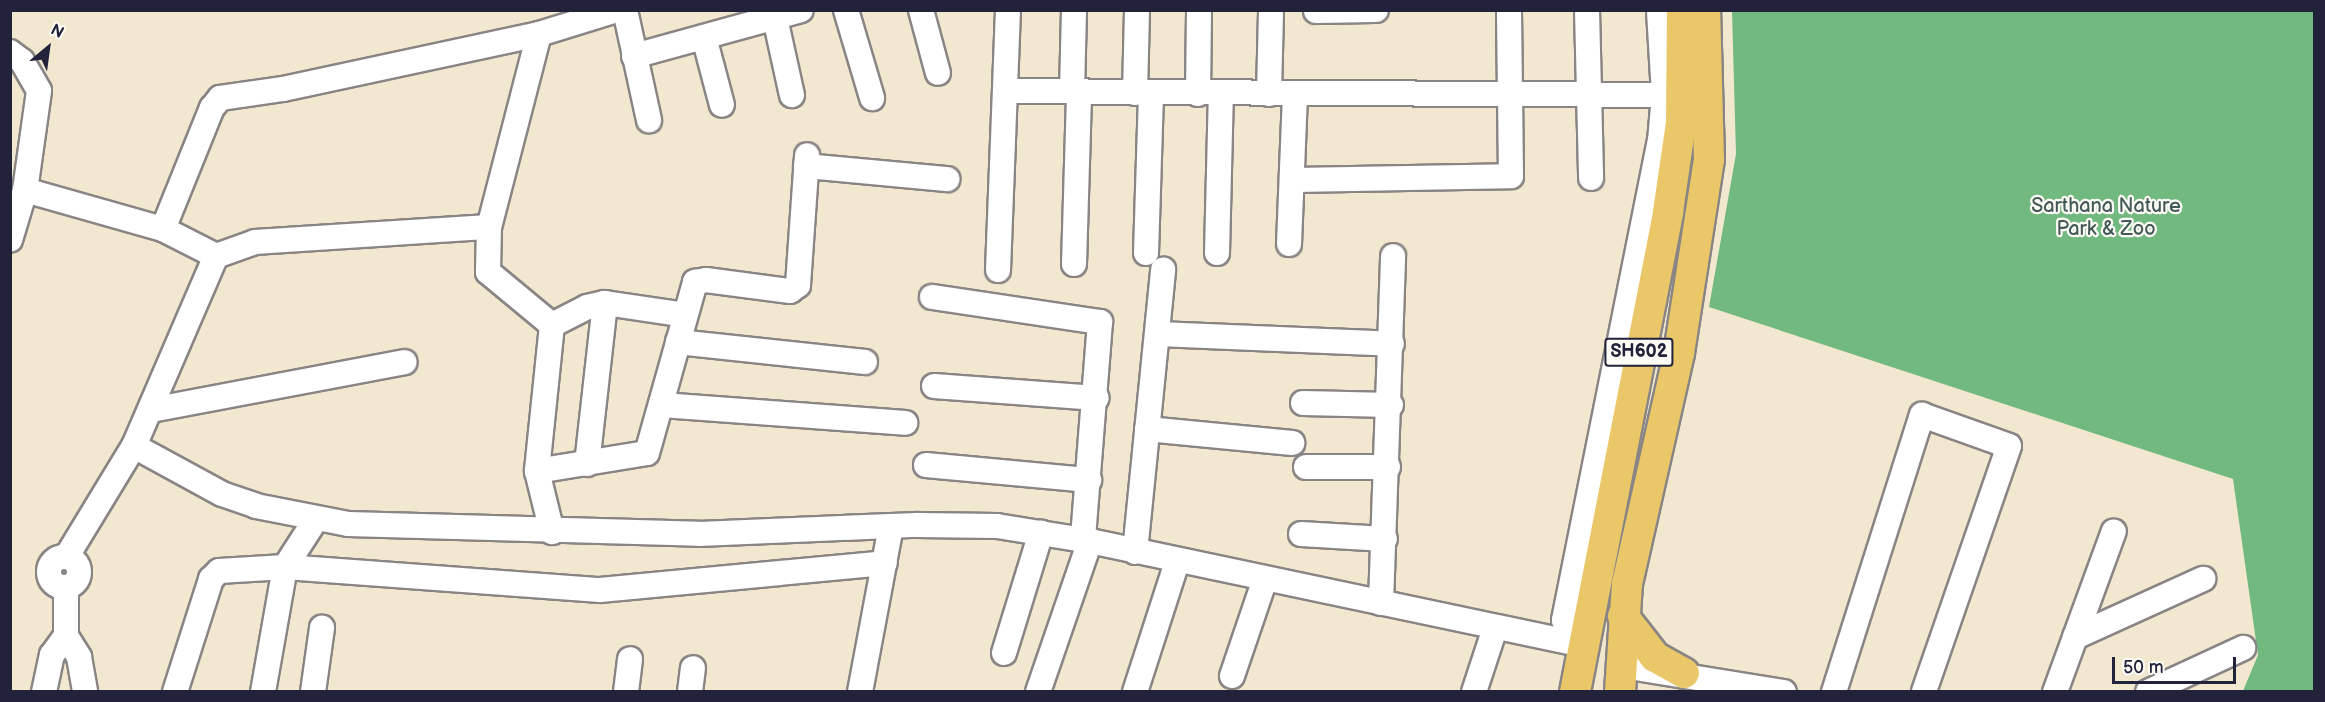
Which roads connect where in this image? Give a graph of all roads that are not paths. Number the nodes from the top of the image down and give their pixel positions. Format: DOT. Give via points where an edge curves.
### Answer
graph roads {
  1 [pos="617,10"];
  2 [pos="625,10"];
  3 [pos="801,10"];
  4 [pos="846,10"];
  5 [pos="921,10"];
  6 [pos="1008,10"];
  7 [pos="1074,10"];
  8 [pos="1137,10"];
  9 [pos="1199,10"];
  10 [pos="1271,10"];
  11 [pos="1376,10"];
  12 [pos="1509,10"];
  13 [pos="1587,10"];
  14 [pos="1659,10"];
  15 [pos="1682,10"];
  16 [pos="1705,10"];
  17 [pos="1316,12"];
  18 [pos="775,18"];
  19 [pos="539,34"];
  20 [pos="704,37"];
  21 [pos="10,52"];
  22 [pos="634,56"];
  23 [pos="938,73"];
  24 [pos="1005,91"];
  25 [pos="1075,92"];
  26 [pos="1143,94"];
  27 [pos="1210,94"];
  28 [pos="1269,94"];
  29 [pos="792,95"];
  30 [pos="1295,95"];
  31 [pos="1511,95"];
  32 [pos="1664,95"];
  33 [pos="1587,96"];
  34 [pos="872,98"];
  35 [pos="722,105"];
  36 [pos="649,120"];
  37 [pos="1671,129"];
  38 [pos="1591,178"];
  39 [pos="946,179"];
  40 [pos="1292,180"];
  41 [pos="25,190"];
  42 [pos="489,227"];
  43 [pos="163,229"];
  44 [pos="10,240"];
  45 [pos="1288,244"];
  46 [pos="1217,254"];
  47 [pos="216,256"];
  48 [pos="1393,256"];
  49 [pos="1074,264"];
  50 [pos="998,270"];
  51 [pos="932,297"];
  52 [pos="605,303"];
  53 [pos="685,315"];
  54 [pos="552,325"];
  55 [pos="1158,334"];
  56 [pos="678,342"];
  57 [pos="1392,345"];
  58 [pos="404,362"];
  59 [pos="865,362"];
  60 [pos="934,386"];
  61 [pos="1097,398"];
  62 [pos="1303,403"];
  63 [pos="662,405"];
  64 [pos="1391,405"];
  65 [pos="151,410"];
  66 [pos="905,423"];
  67 [pos="1147,429"];
  68 [pos="1292,443"];
  69 [pos="134,446"];
  70 [pos="587,464"];
  71 [pos="926,465"];
  72 [pos="1306,467"];
  73 [pos="1388,467"];
  74 [pos="537,471"];
  75 [pos="1089,480"];
  76 [pos="316,519"];
  77 [pos="891,527"];
  78 [pos="2114,531"];
  79 [pos="552,532"];
  80 [pos="1041,533"];
  81 [pos="1301,534"];
  82 [pos="1385,539"];
  83 [pos="1087,541"];
  84 [pos="1135,552"];
  85 [pos="1177,562"];
  86 [pos="885,563"];
  87 [pos="285,567"];
  88 [pos="1265,579"];
  89 [pos="2203,579"];
  90 [pos="1382,603"];
  91 [pos="1623,616"];
  92 [pos="322,628"];
  93 [pos="1495,628"];
  94 [pos="66,636"];
  95 [pos="2075,637"];
  96 [pos="1584,639"];
  97 [pos="2243,648"];
  98 [pos="1004,653"];
  99 [pos="630,659"];
  100 [pos="1684,673"];
  101 [pos="1232,676"];
  102 [pos="1622,679"];
  103 [pos="44,692"];
  104 [pos="85,692"];
  105 [pos="175,692"];
  106 [pos="263,692"];
  107 [pos="313,692"];
  108 [pos="626,692"];
  109 [pos="860,692"];
  110 [pos="1038,692"];
  111 [pos="1135,692"];
  112 [pos="1474,692"];
  113 [pos="1575,692"];
  114 [pos="1784,692"];
  115 [pos="1834,692"];
  116 [pos="1924,692"];
  117 [pos="2055,692"];
  118 [pos="2148,692"];
  1 -- 19 [label="street"];
  2 -- 22 [label="street"];
  3 -- 18 [label="street"];
  4 -- 34 [label="street"];
  5 -- 23 [label="street"];
  6 -- 24 [label="street"];
  7 -- 25 [label="street"];
  8 -- 26 [label="street"];
  9 -- 27 [label="street"];
  10 -- 28 [label="street"];
  11 -- 17 [label="street"];
  12 -- 31 [label="street"];
  13 -- 33 [label="street"];
  14 -- 32 [label="street"];
  15 -- 37 [label="main road, SH602"];
  16 -- 91 [label="main road, SH602" via="1709,160 1679,352"];
  18 -- 20 [label="street"];
  18 -- 29 [label="street"];
  19 -- 42 [label="street"];
  19 -- 43 [label="street" via="283,89 220,98 212,108"];
  20 -- 22 [label="street"];
  20 -- 35 [label="street"];
  21 -- 41 [label="street" via="22,61 39,91"];
  22 -- 36 [label="street"];
  24 -- 25 [label="street"];
  24 -- 50 [label="street"];
  25 -- 26 [label="street"];
  25 -- 49 [label="street"];
  26 -- 27 [label="street"];
  26 -- 55 [label="street"];
  27 -- 28 [label="street"];
  27 -- 46 [label="street"];
  28 -- 30 [label="street"];
  30 -- 31 [label="street"];
  30 -- 40 [label="street"];
  31 -- 33 [label="street"];
  31 -- 40 [label="street" via="1513,173 1509,177"];
  32 -- 33 [label="street"];
  32 -- 37 [label="street"];
  33 -- 38 [label="street"];
  37 -- 96 [label="main road, SH602" via="1668,212"];
  39 -- 53 [label="street" via="807,160 798,285 790,291 699,280 691,289"];
  40 -- 45 [label="street"];
  41 -- 43 [label="street"];
  41 -- 44 [label="street"];
  42 -- 47 [label="street" via="255,242"];
  42 -- 54 [label="street" via="489,275"];
  43 -- 47 [label="street"];
  47 -- 65 [label="street"];
  48 -- 57 [label="street"];
  51 -- 61 [label="street" via="1100,322"];
  52 -- 53 [label="street"];
  52 -- 54 [label="street" via="587,307"];
  52 -- 70 [label="street"];
  53 -- 56 [label="street"];
  54 -- 74 [label="street"];
  55 -- 57 [label="street"];
  55 -- 67 [label="street"];
  56 -- 59 [label="street"];
  56 -- 63 [label="street"];
  57 -- 64 [label="street"];
  58 -- 65 [label="street"];
  60 -- 61 [label="street"];
  61 -- 75 [label="street"];
  62 -- 64 [label="street"];
  63 -- 66 [label="street"];
  63 -- 70 [label="street" via="647,453"];
  64 -- 73 [label="street"];
  65 -- 69 [label="street"];
  67 -- 68 [label="street"];
  67 -- 84 [label="street"];
  69 -- 76 [label="street" via="222,494"];
  69 -- 94 [label="street" via="67,556 52,559 49,567 51,579 66,588"];
  70 -- 74 [label="street"];
  71 -- 75 [label="street"];
  72 -- 73 [label="street"];
  73 -- 82 [label="street"];
  74 -- 79 [label="street"];
  75 -- 83 [label="street"];
  76 -- 79 [label="street"];
  76 -- 87 [label="street"];
  77 -- 79 [label="street" via="699,534"];
  77 -- 80 [label="street" via="997,526"];
  77 -- 86 [label="street"];
  78 -- 95 [label="street"];
  80 -- 83 [label="street"];
  80 -- 98 [label="street"];
  81 -- 82 [label="street"];
  82 -- 90 [label="street"];
  83 -- 84 [label="street"];
  83 -- 110 [label="street"];
  84 -- 85 [label="street"];
  85 -- 88 [label="street"];
  85 -- 111 [label="street"];
  86 -- 87 [label="street" via="600,590"];
  86 -- 109 [label="street"];
  87 -- 105 [label="street" via="214,575"];
  87 -- 106 [label="street"];
  88 -- 90 [label="street"];
  88 -- 101 [label="street"];
  89 -- 95 [label="street"];
  90 -- 93 [label="street"];
  91 -- 100 [label="main road" via="1655,657"];
  91 -- 102 [label="main road, SH602"];
  92 -- 107 [label="street"];
  93 -- 96 [label="street"];
  93 -- 112 [label="street"];
  94 -- 103 [label="street" via="52,655"];
  94 -- 104 [label="street" via="79,657"];
  95 -- 117 [label="street"];
  96 -- 113 [label="main road, SH602"];
  97 -- 118 [label="street"];
  99 -- 108 [label="street"];
  100 -- 102 [label="street"];
  100 -- 114 [label="street"];
  115 -- 116 [label="street" via="1922,415 2009,446"];
}
